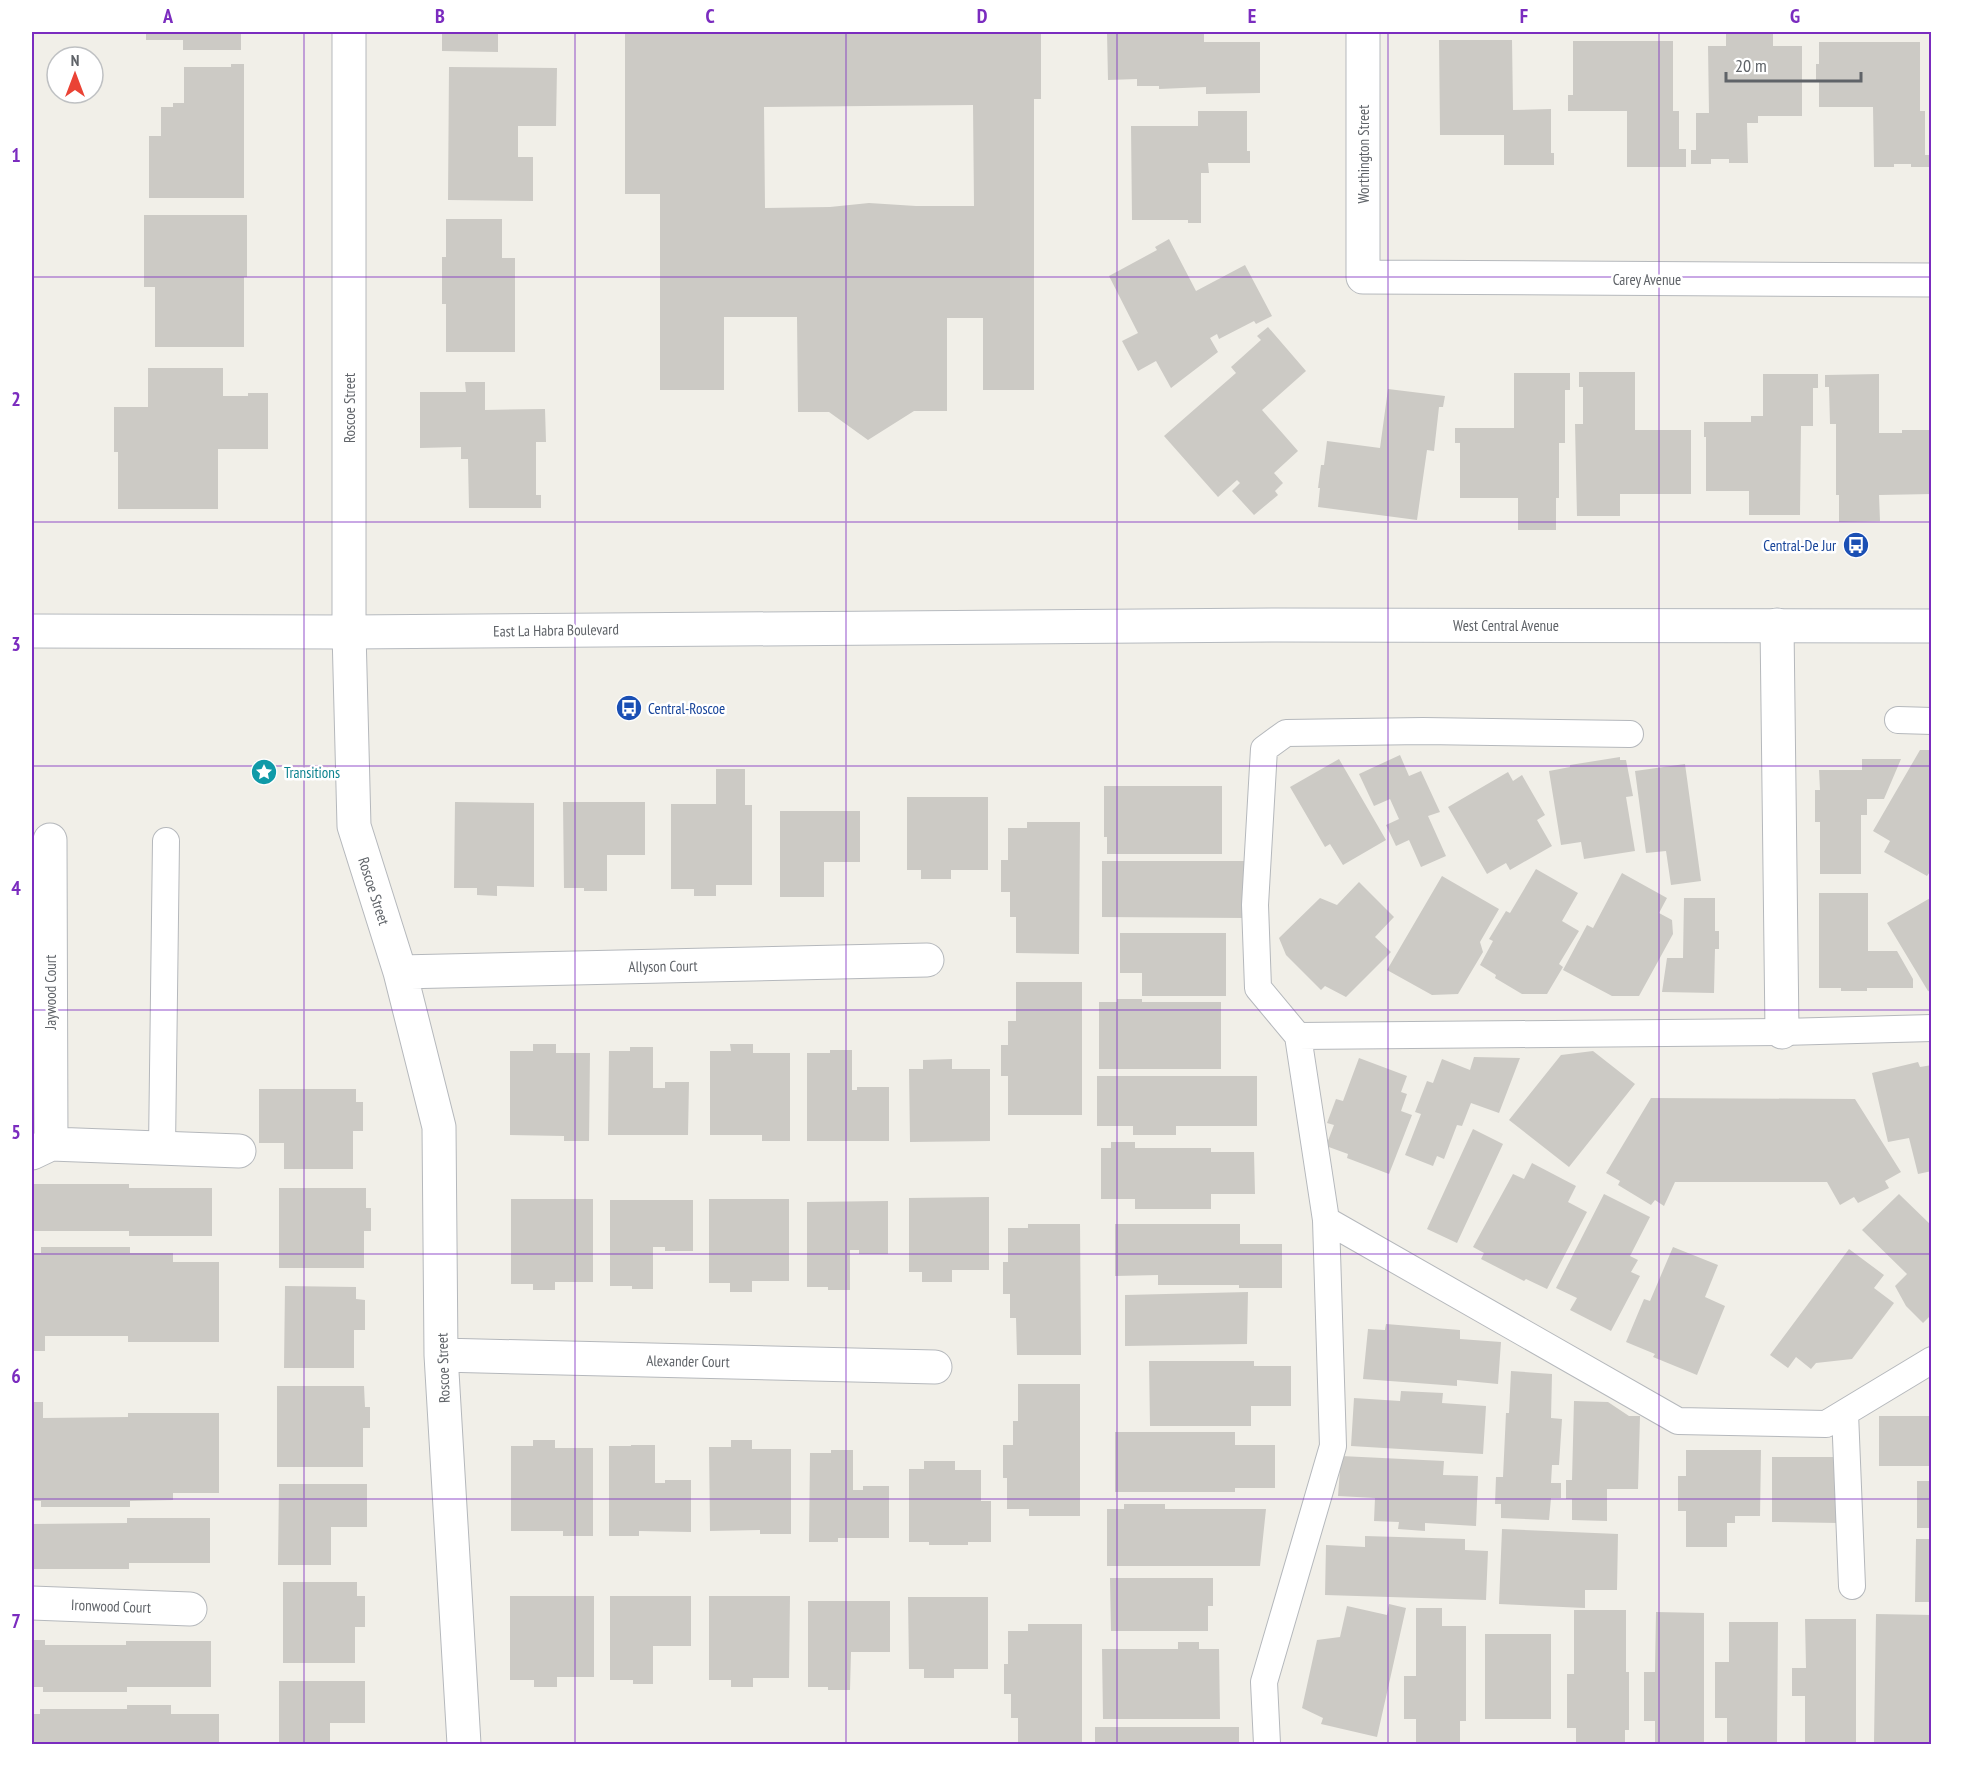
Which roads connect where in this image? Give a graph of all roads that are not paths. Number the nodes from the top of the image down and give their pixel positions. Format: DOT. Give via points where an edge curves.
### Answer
graph roads {
  1 [pos="349,32"];
  2 [pos="1363,32"];
  3 [pos="1363,277"];
  4 [pos="1932,280"];
  5 [pos="1777,625"];
  6 [pos="1932,626"];
  7 [pos="1080,627"];
  8 [pos="32,631"];
  9 [pos="349,632"];
  10 [pos="1898,720"];
  11 [pos="1932,721"];
  12 [pos="1630,734"];
  13 [pos="50,840"];
  14 [pos="166,841"];
  15 [pos="927,960"];
  16 [pos="400,972"];
  17 [pos="1932,1028"];
  18 [pos="1782,1032"];
  19 [pos="1298,1036"];
  20 [pos="41,1148"];
  21 [pos="162,1148"];
  22 [pos="239,1151"];
  23 [pos="1326,1220"];
  24 [pos="441,1355"];
  25 [pos="1932,1360"];
  26 [pos="935,1367"];
  27 [pos="1845,1413"];
  28 [pos="1852,1586"];
  29 [pos="32,1603"];
  30 [pos="190,1609"];
  31 [pos="464,1744"];
  32 [pos="1267,1744"];
  1 -- 9 [label="street, Roscoe Street"];
  2 -- 3 [label="street, Worthington Street"];
  3 -- 4 [label="street, Carey Avenue"];
  5 -- 6 [label="street, West Central Avenue"];
  5 -- 7 [label="street, West Central Avenue"];
  5 -- 18 [label="street"];
  7 -- 9 [label="street, East La Habra Boulevard"];
  8 -- 9 [label="street, East La Habra Boulevard"];
  9 -- 16 [label="street, Roscoe Street" via="354,826"];
  10 -- 11 [label="lane"];
  12 -- 19 [label="lane" via="1286,733 1264,749 1255,905 1258,988"];
  13 -- 20 [label="street, Jaywood Court"];
  14 -- 21 [label="lane"];
  15 -- 16 [label="street, Allyson Court"];
  16 -- 24 [label="street, Roscoe Street" via="439,1127"];
  17 -- 18 [label="lane"];
  18 -- 19 [label="lane"];
  19 -- 23 [label="lane"];
  20 -- 21 [label="street, Jaywood Court"];
  21 -- 22 [label="street, Jaywood Court"];
  23 -- 27 [label="lane" via="1678,1421 1826,1424"];
  23 -- 32 [label="lane" via="1333,1446 1264,1682"];
  24 -- 26 [label="street, Alexander Court"];
  24 -- 31 [label="street, Roscoe Street"];
  25 -- 27 [label="lane"];
  27 -- 28 [label="lane"];
  29 -- 30 [label="street, Ironwood Court"];
}
